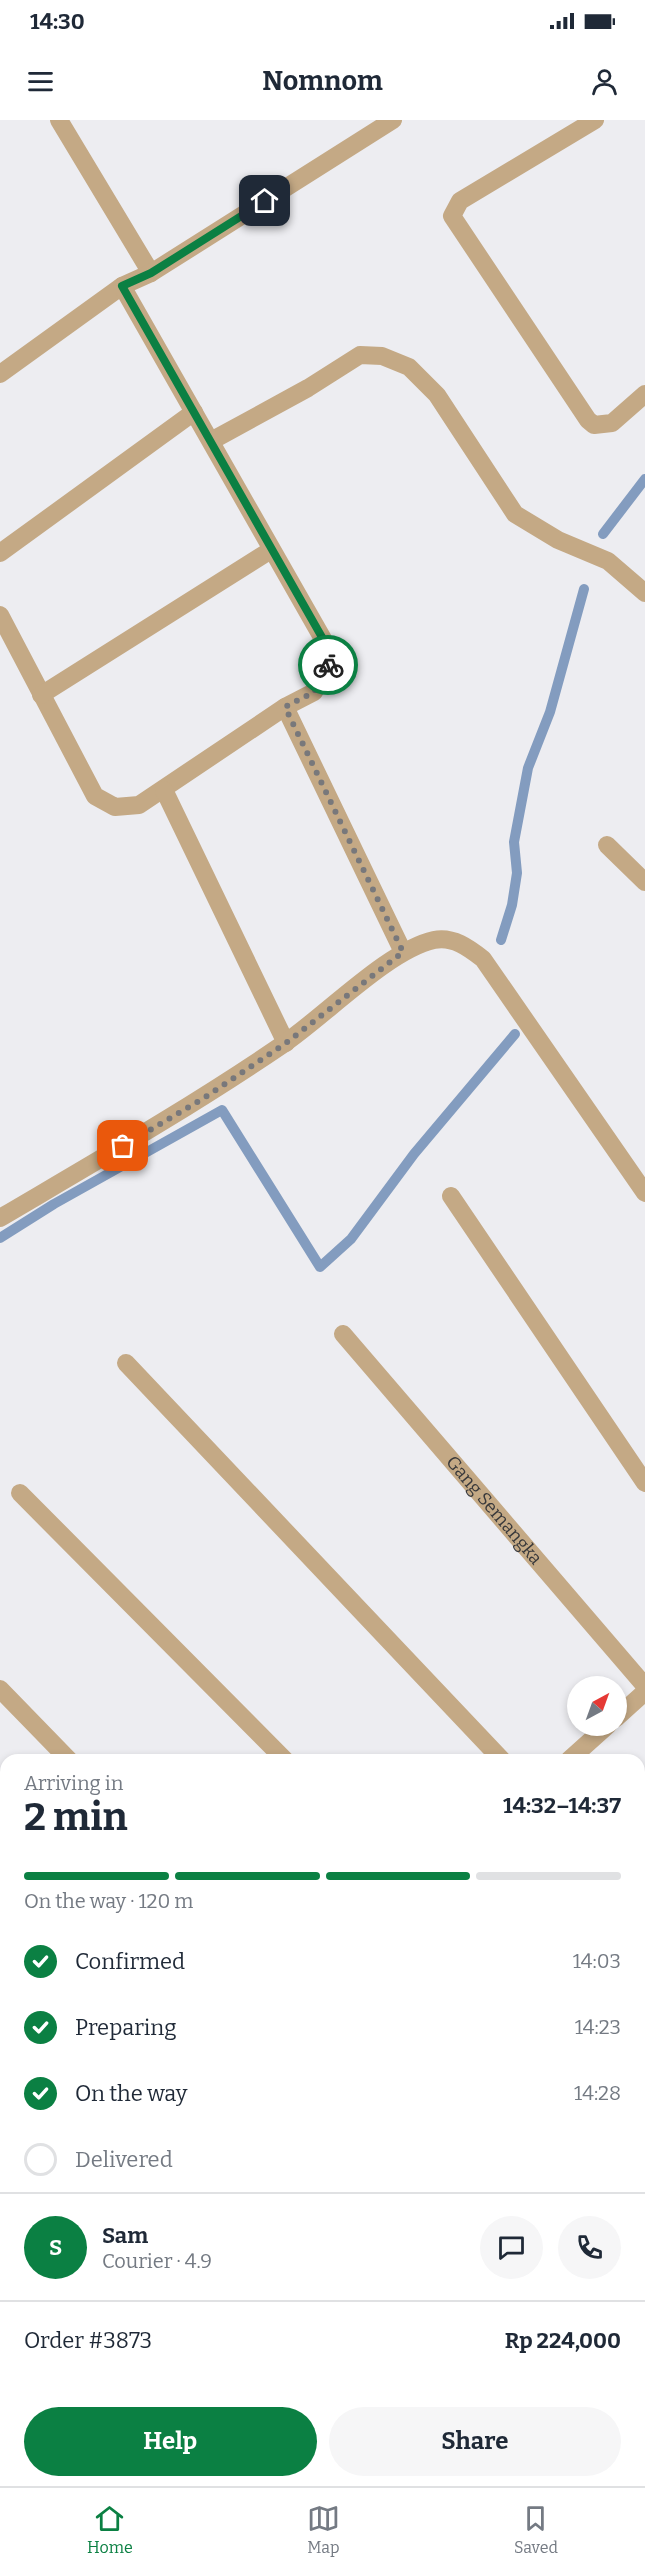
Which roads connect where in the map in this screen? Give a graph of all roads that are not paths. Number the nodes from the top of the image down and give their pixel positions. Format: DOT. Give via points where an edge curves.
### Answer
graph roads {
  1 [pos="59,120"];
  2 [pos="393,120"];
  3 [pos="595,120"];
  4 [pos="151,273"];
  5 [pos="122,286"];
  6 [pos="2,367"];
  7 [pos="645,394"];
  8 [pos="194,412"];
  9 [pos="210,441"];
  10 [pos="271,550"];
  11 [pos="0,553"];
  12 [pos="645,593"];
  13 [pos="0,615"];
  14 [pos="41,695"];
  15 [pos="285,707"];
  16 [pos="164,790"];
  17 [pos="607,845"];
  18 [pos="645,882"];
  19 [pos="403,952"];
  20 [pos="286,1043"];
  21 [pos="645,1193"];
  22 [pos="452,1196"];
  23 [pos="0,1218"];
  24 [pos="343,1334"];
  25 [pos="126,1363"];
  26 [pos="645,1483"];
  27 [pos="20,1493"];
  28 [pos="645,1686"];
  29 [pos="0,1689"];
  30 [pos="645,1692"];
  31 [pos="627,1708"];
  32 [pos="596,1736"];
  33 [pos="63,1754"];
  34 [pos="279,1754"];
  35 [pos="496,1754"];
  36 [pos="576,1754"];
  1 -- 4 [label="street"];
  2 -- 4 [label="street"];
  3 -- 7 [label="street" via="460,201 452,216 588,420 594,424 612,423"];
  4 -- 5 [label="street"];
  5 -- 6 [label="street"];
  5 -- 8 [label="street"];
  8 -- 9 [label="street"];
  8 -- 11 [label="street"];
  9 -- 10 [label="street"];
  9 -- 12 [label="street" via="360,355 382,356 410,367 437,395 515,514 550,536 608,561"];
  10 -- 14 [label="street"];
  10 -- 15 [label="street" via="323,639 328,666 314,692"];
  13 -- 14 [label="street"];
  14 -- 16 [label="street" via="95,796 115,807 139,805"];
  15 -- 16 [label="street"];
  15 -- 19 [label="street"];
  16 -- 20 [label="street"];
  17 -- 18 [label="street"];
  19 -- 20 [label="street"];
  19 -- 21 [label="street" via="436,939 463,944 483,959"];
  20 -- 23 [label="street" via="204,1098"];
  22 -- 26 [label="street"];
  24 -- 28 [label="street, Gang Semangka"];
  25 -- 35 [label="street"];
  27 -- 34 [label="street"];
  29 -- 33 [label="street"];
  30 -- 31 [label="street"];
  32 -- 36 [label="street"];
}
